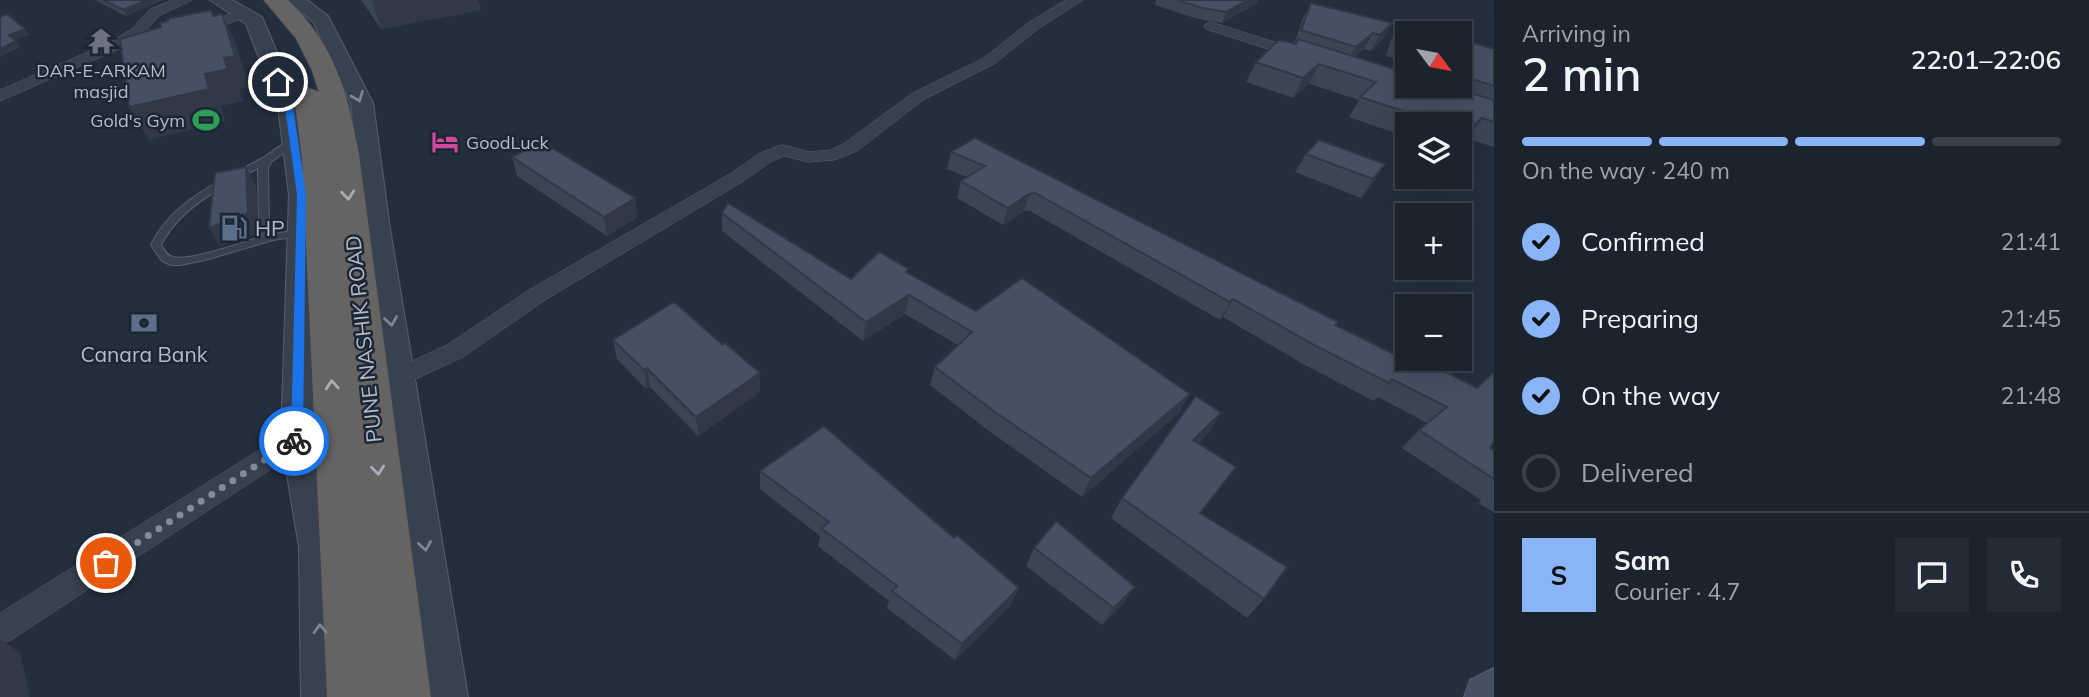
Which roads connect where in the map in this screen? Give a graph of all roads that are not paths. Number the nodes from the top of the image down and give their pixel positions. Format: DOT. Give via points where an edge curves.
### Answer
graph roads {
  1 [pos="185,0"];
  2 [pos="296,0"];
  3 [pos="1076,0"];
  4 [pos="245,3"];
  5 [pos="1211,26"];
  6 [pos="183,38"];
  7 [pos="1314,60"];
  8 [pos="0,96"];
  9 [pos="293,142"];
  10 [pos="267,160"];
  11 [pos="302,233"];
  12 [pos="272,237"];
  13 [pos="399,377"];
  14 [pos="297,439"];
  15 [pos="0,630"];
  16 [pos="1494,691"];
  17 [pos="322,697"];
  18 [pos="354,697"];
  19 [pos="404,697"];
  20 [pos="447,697"];
  21 [pos="1486,697"];
  1 -- 8 [label="street" via="154,13 138,31 114,46"];
  2 -- 13 [label="street, one-way" via="322,20 362,103"];
  3 -- 13 [label="street" via="989,61 917,97 851,147 834,155 808,157 784,150 766,157 537,295 455,351"];
  4 -- 6 [label="street"];
  4 -- 9 [label="street" via="289,107"];
  18 -- 4 [label="highway, PUNE NASHIK ROAD, one-way" via="310,109 302,73 284,36"];
  4 -- 19 [label="highway, PUNE NASHIK ROAD, one-way" via="306,31 323,61 335,104"];
  5 -- 7 [label="street"];
  9 -- 10 [label="lane"];
  9 -- 11 [label="street" via="302,195"];
  10 -- 12 [label="lane" via="263,167 264,228"];
  10 -- 12 [label="lane" via="181,212 156,245 163,257 172,261"];
  11 -- 12 [label="lane"];
  11 -- 14 [label="street"];
  13 -- 20 [label="street, one-way"];
  14 -- 15 [label="street"];
  17 -- 14 [label="street, one-way" via="317,547"];
  16 -- 21 [label="main road"];
}
